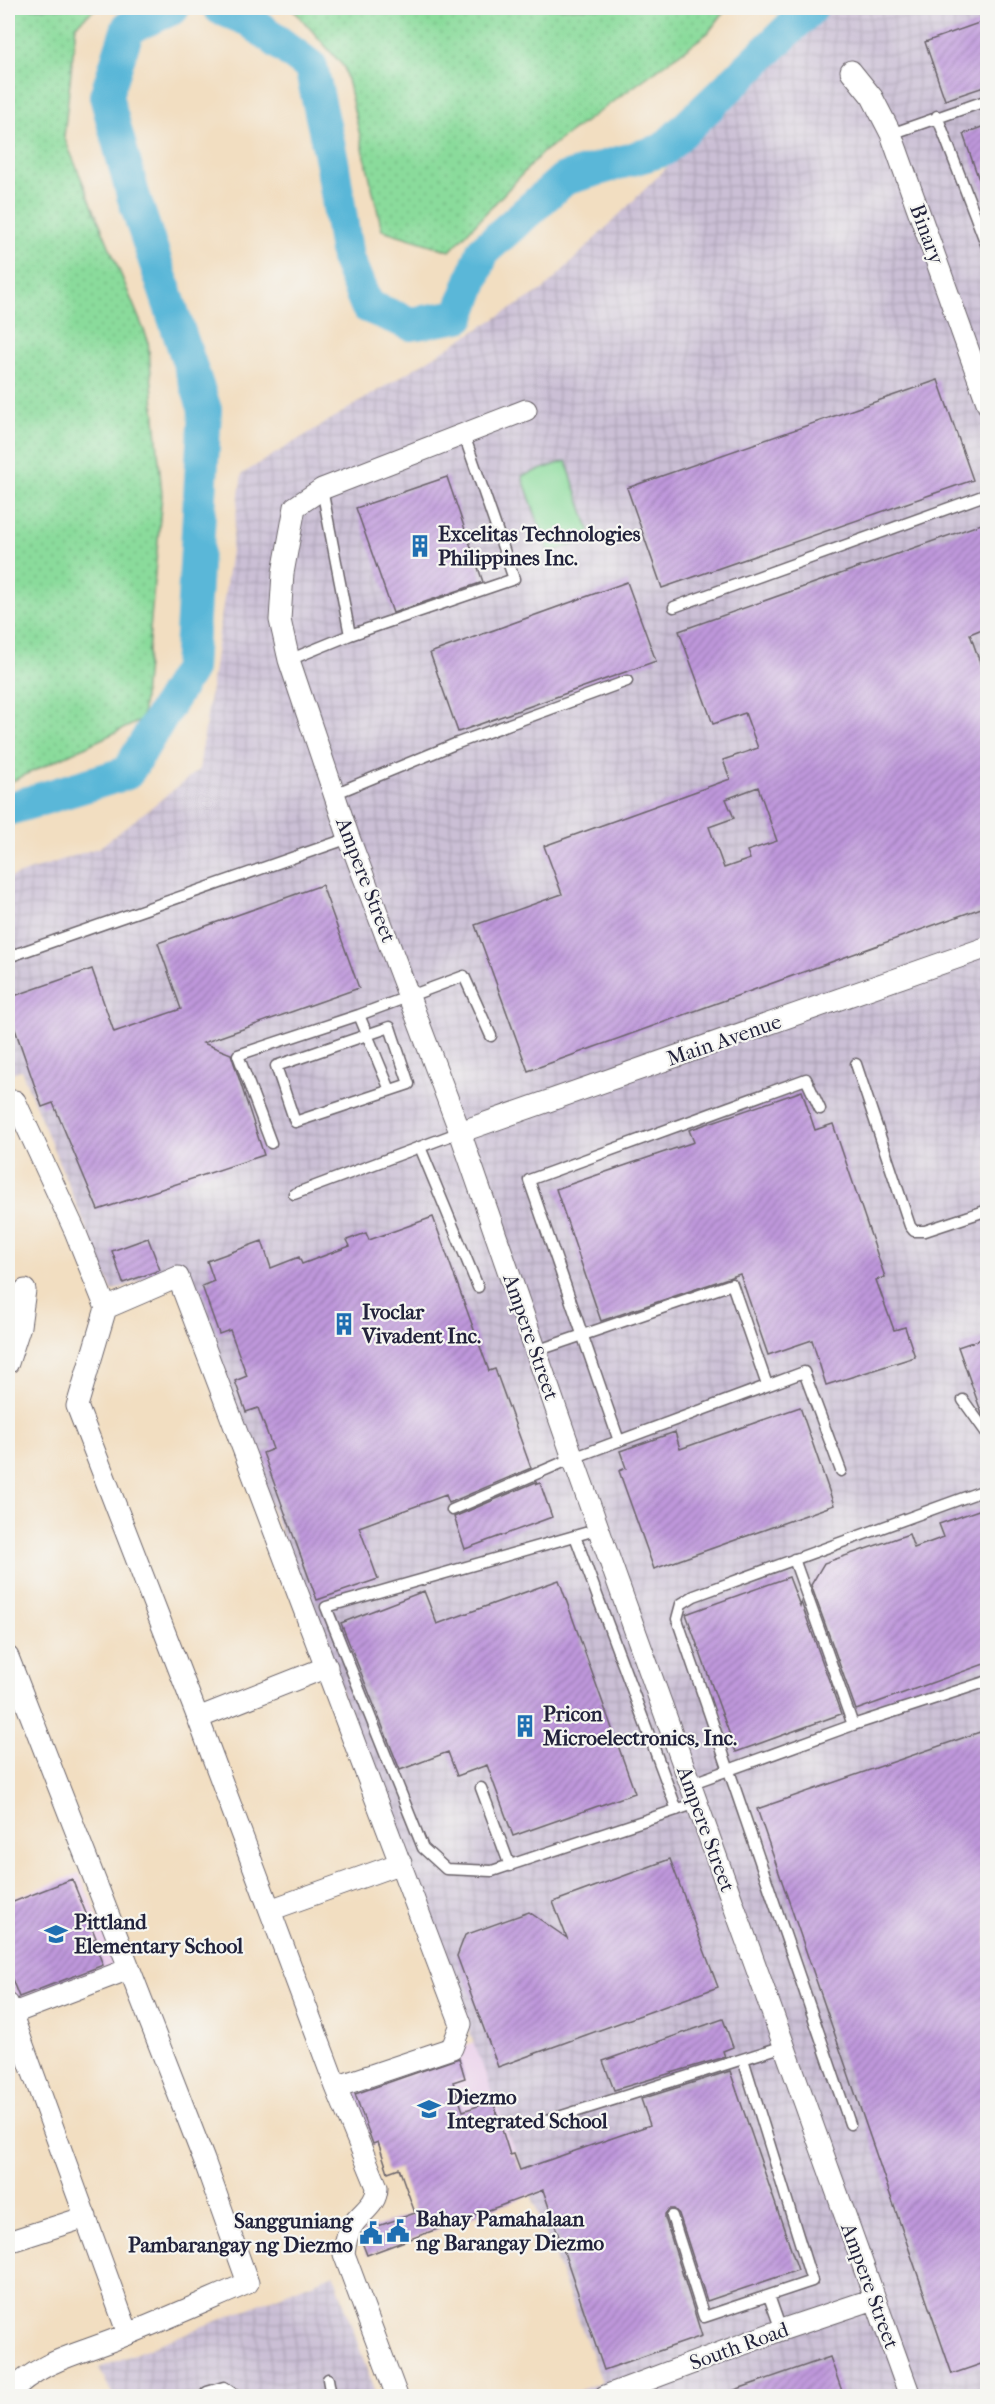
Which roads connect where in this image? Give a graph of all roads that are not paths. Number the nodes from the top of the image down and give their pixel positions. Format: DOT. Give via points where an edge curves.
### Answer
graph roads {
  1 [pos="851,71"];
  2 [pos="987,100"];
  3 [pos="937,116"];
  4 [pos="891,134"];
  5 [pos="987,249"];
  6 [pos="987,405"];
  7 [pos="526,410"];
  8 [pos="464,435"];
  9 [pos="322,489"];
  10 [pos="987,494"];
  11 [pos="674,607"];
  12 [pos="350,635"];
  13 [pos="289,660"];
  14 [pos="627,681"];
  15 [pos="334,794"];
  16 [pos="349,838"];
  17 [pos="987,947"];
  18 [pos="8,957"];
  19 [pos="410,995"];
  20 [pos="360,1015"];
  21 [pos="368,1034"];
  22 [pos="491,1036"];
  23 [pos="856,1064"];
  24 [pos="390,1090"];
  25 [pos="15,1101"];
  26 [pos="820,1108"];
  27 [pos="460,1132"];
  28 [pos="272,1143"];
  29 [pos="420,1147"];
  30 [pos="294,1194"];
  31 [pos="987,1209"];
  32 [pos="478,1287"];
  33 [pos="25,1290"];
  34 [pos="106,1308"];
  35 [pos="582,1335"];
  36 [pos="536,1351"];
  37 [pos="8,1363"];
  38 [pos="767,1385"];
  39 [pos="963,1400"];
  40 [pos="987,1435"];
  41 [pos="619,1441"];
  42 [pos="573,1458"];
  43 [pos="841,1471"];
  44 [pos="987,1489"];
  45 [pos="452,1510"];
  46 [pos="599,1529"];
  47 [pos="575,1536"];
  48 [pos="794,1559"];
  49 [pos="8,1657"];
  50 [pos="327,1667"];
  51 [pos="987,1681"];
  52 [pos="198,1718"];
  53 [pos="853,1725"];
  54 [pos="731,1770"];
  55 [pos="482,1788"];
  56 [pos="694,1793"];
  57 [pos="676,1810"];
  58 [pos="401,1863"];
  59 [pos="510,1866"];
  60 [pos="270,1910"];
  61 [pos="129,1969"];
  62 [pos="9,2009"];
  63 [pos="783,2046"];
  64 [pos="743,2059"];
  65 [pos="336,2087"];
  66 [pos="546,2121"];
  67 [pos="850,2124"];
  68 [pos="672,2216"];
  69 [pos="86,2217"];
  70 [pos="8,2242"];
  71 [pos="769,2296"];
  72 [pos="874,2299"];
  73 [pos="780,2330"];
  74 [pos="128,2334"];
  75 [pos="328,2379"];
  76 [pos="8,2394"];
  77 [pos="204,2397"];
  78 [pos="237,2397"];
  79 [pos="331,2397"];
  80 [pos="397,2397"];
  81 [pos="605,2397"];
  82 [pos="910,2397"];
  1 -- 4 [label="street, Binary" via="872,97"];
  2 -- 3 [label="lane"];
  3 -- 4 [label="lane"];
  3 -- 5 [label="lane"];
  4 -- 6 [label="street, Binary"];
  7 -- 8 [label="street, Ampere Street"];
  8 -- 9 [label="street, Ampere Street"];
  8 -- 12 [label="lane" via="514,579"];
  9 -- 12 [label="lane"];
  9 -- 13 [label="street, Ampere Street" via="295,507 283,573 280,620"];
  10 -- 11 [label="lane"];
  12 -- 13 [label="lane"];
  13 -- 15 [label="street, Ampere Street"];
  14 -- 15 [label="lane" via="455,744"];
  15 -- 16 [label="street, Ampere Street"];
  16 -- 18 [label="lane"];
  16 -- 19 [label="street, Ampere Street"];
  17 -- 27 [label="street, Main Avenue"];
  19 -- 20 [label="lane"];
  19 -- 22 [label="lane" via="464,976"];
  19 -- 27 [label="street, Ampere Street"];
  20 -- 21 [label="lane"];
  20 -- 28 [label="lane" via="238,1055"];
  21 -- 24 [label="lane"];
  21 -- 24 [label="lane" via="390,1027 409,1084"];
  21 -- 24 [label="lane" via="276,1066 295,1122"];
  23 -- 31 [label="lane" via="914,1231 925,1231"];
  25 -- 34 [label="street" via="75,1230"];
  26 -- 35 [label="lane" via="806,1080 529,1180"];
  27 -- 29 [label="lane"];
  27 -- 36 [label="street, Ampere Street"];
  29 -- 30 [label="lane"];
  29 -- 32 [label="lane"];
  33 -- 37 [label="street" via="20,1326"];
  34 -- 50 [label="street" via="178,1277"];
  34 -- 52 [label="street" via="77,1406"];
  35 -- 36 [label="lane"];
  35 -- 38 [label="lane" via="732,1284"];
  35 -- 41 [label="lane"];
  36 -- 42 [label="street, Ampere Street"];
  38 -- 41 [label="lane"];
  38 -- 43 [label="lane" via="804,1372"];
  39 -- 40 [label="lane"];
  41 -- 42 [label="lane"];
  42 -- 45 [label="lane"];
  42 -- 46 [label="street, Ampere Street"];
  44 -- 48 [label="lane"];
  46 -- 47 [label="lane"];
  46 -- 56 [label="street, Ampere Street"];
  47 -- 57 [label="lane"];
  47 -- 59 [label="lane" via="326,1607 423,1848 446,1869 492,1871"];
  48 -- 53 [label="lane"];
  48 -- 54 [label="lane" via="681,1604 677,1619"];
  49 -- 61 [label="street"];
  50 -- 52 [label="street"];
  50 -- 58 [label="street"];
  51 -- 53 [label="lane"];
  52 -- 60 [label="street"];
  53 -- 54 [label="lane"];
  54 -- 56 [label="lane"];
  54 -- 67 [label="lane"];
  55 -- 59 [label="lane"];
  56 -- 57 [label="lane"];
  56 -- 63 [label="street, Ampere Street"];
  57 -- 59 [label="lane"];
  58 -- 60 [label="street"];
  58 -- 65 [label="street" via="461,2024 452,2048"];
  60 -- 65 [label="street"];
  61 -- 62 [label="street"];
  61 -- 74 [label="street" via="248,2283"];
  62 -- 69 [label="street"];
  63 -- 64 [label="lane"];
  63 -- 72 [label="street, Ampere Street"];
  64 -- 66 [label="lane"];
  64 -- 71 [label="lane" via="812,2281"];
  65 -- 80 [label="street" via="377,2187 375,2200 349,2230 344,2254"];
  68 -- 71 [label="lane" via="704,2316"];
  69 -- 70 [label="street"];
  69 -- 74 [label="street"];
  71 -- 73 [label="lane"];
  72 -- 73 [label="street, South Road"];
  72 -- 82 [label="street, Ampere Street"];
  73 -- 81 [label="street, South Road"];
  74 -- 76 [label="street" via="59,2358 21,2381"];
  75 -- 79 [label="lane"];
  77 -- 78 [label="lane" via="207,2392 224,2387"];
}
